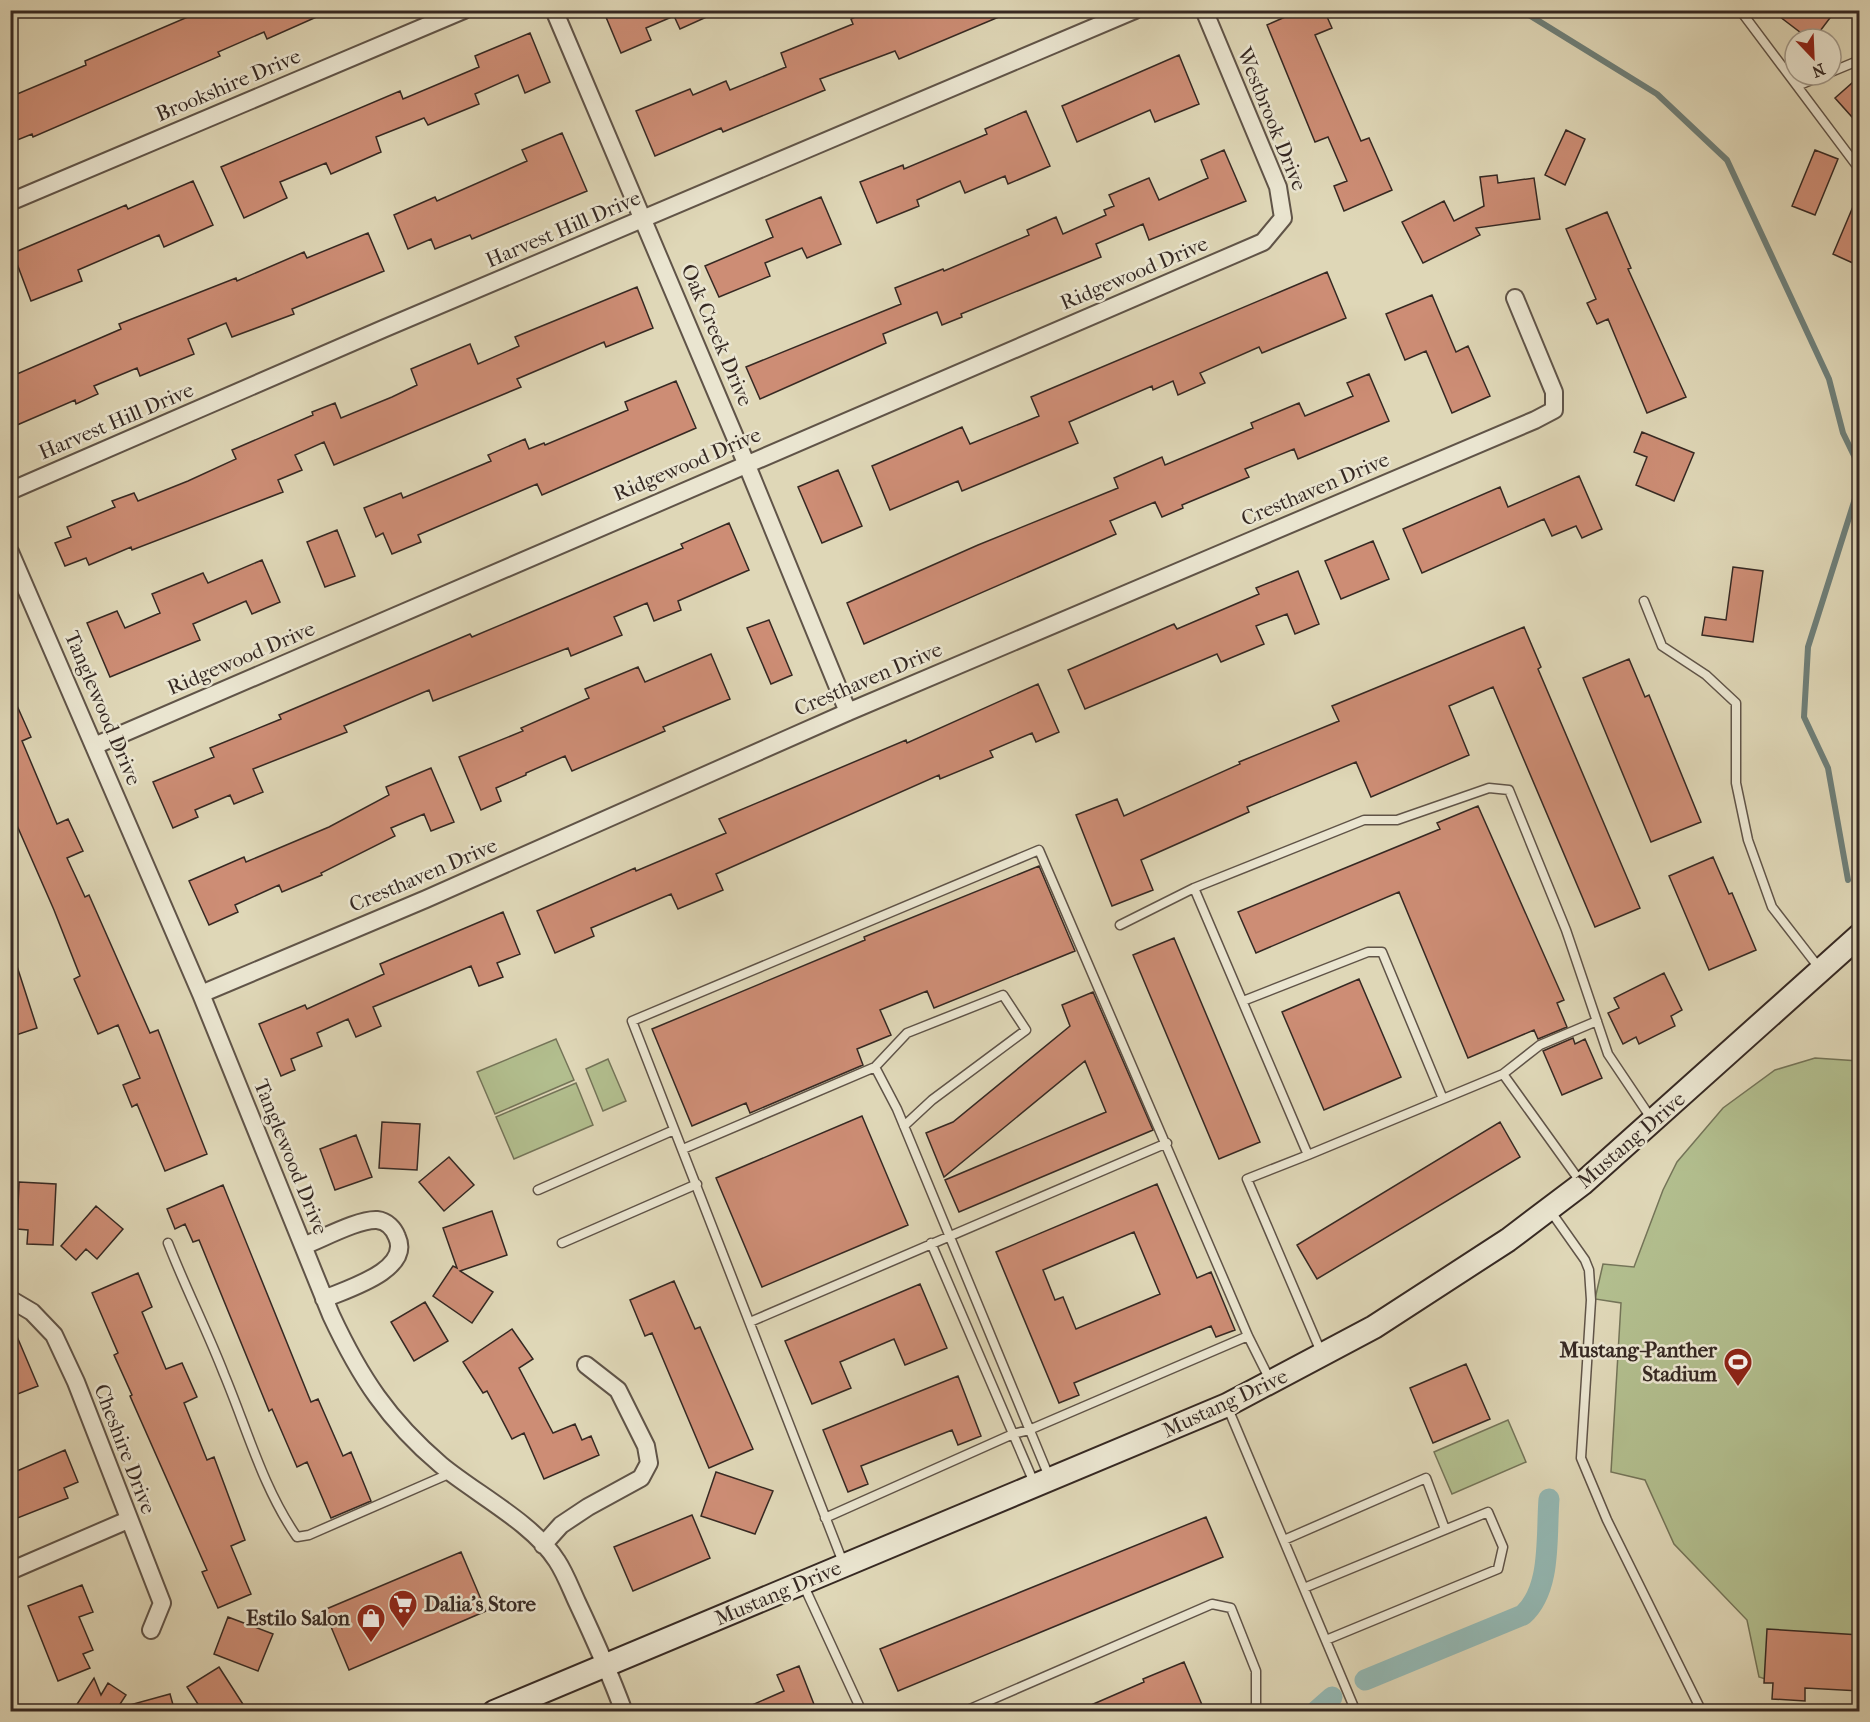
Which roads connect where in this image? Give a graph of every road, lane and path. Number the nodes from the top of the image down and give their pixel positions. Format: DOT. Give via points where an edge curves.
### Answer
graph roads {
  1 [pos="464,10"];
  2 [pos="554,10"];
  3 [pos="1135,10"];
  4 [pos="1204,10"];
  5 [pos="1740,10"];
  6 [pos="1860,60"];
  7 [pos="1783,67"];
  8 [pos="1843,67"];
  9 [pos="1798,87"];
  10 [pos="1856,161"];
  11 [pos="1860,170"];
  12 [pos="10,202"];
  13 [pos="1284,212"];
  14 [pos="644,219"];
  15 [pos="1515,298"];
  16 [pos="746,463"];
  17 [pos="10,491"];
  18 [pos="10,552"];
  19 [pos="1644,601"];
  20 [pos="848,712"];
  21 [pos="94,746"];
  22 [pos="1194,888"];
  23 [pos="1120,925"];
  24 [pos="1860,935"];
  25 [pos="1821,970"];
  26 [pos="201,994"];
  27 [pos="1243,1001"];
  28 [pos="1597,1020"];
  29 [pos="875,1067"];
  30 [pos="1503,1074"];
  31 [pos="1443,1099"];
  32 [pos="1653,1121"];
  33 [pos="904,1126"];
  34 [pos="674,1130"];
  35 [pos="1167,1143"];
  36 [pos="683,1149"];
  37 [pos="1308,1155"];
  38 [pos="697,1184"];
  39 [pos="1582,1184"];
  40 [pos="538,1190"];
  41 [pos="1549,1209"];
  42 [pos="949,1235"];
  43 [pos="168,1243"];
  44 [pos="931,1243"];
  45 [pos="562,1244"];
  46 [pos="303,1246"];
  47 [pos="12,1299"];
  48 [pos="324,1299"];
  49 [pos="750,1322"];
  50 [pos="1248,1336"];
  51 [pos="1323,1355"];
  52 [pos="586,1365"];
  53 [pos="1272,1383"];
  54 [pos="1227,1405"];
  55 [pos="1029,1430"];
  56 [pos="1013,1434"];
  57 [pos="451,1472"];
  58 [pos="1043,1483"];
  59 [pos="825,1518"];
  60 [pos="128,1520"];
  61 [pos="1446,1529"];
  62 [pos="1284,1539"];
  63 [pos="543,1545"];
  64 [pos="844,1566"];
  65 [pos="10,1571"];
  66 [pos="802,1583"];
  67 [pos="1304,1588"];
  68 [pos="151,1630"];
  69 [pos="1326,1640"];
  70 [pos="607,1665"];
  71 [pos="494,1712"];
  72 [pos="624,1712"];
  73 [pos="862,1712"];
  74 [pos="963,1712"];
  75 [pos="1256,1712"];
  76 [pos="1356,1712"];
  77 [pos="1702,1712"];
  1 -- 12 [label="street, Brookshire Drive"];
  2 -- 14 [label="street, Oak Creek Drive"];
  3 -- 14 [label="street, Harvest Hill Drive"];
  4 -- 13 [label="street, Westbrook Drive" via="1278,187"];
  5 -- 7 [label="lane"];
  6 -- 8 [label="lane"];
  9 -- 10 [label="lane"];
  10 -- 11 [label="lane"];
  13 -- 16 [label="street, Ridgewood Drive" via="1279,227 1263,242"];
  14 -- 16 [label="street, Oak Creek Drive"];
  14 -- 17 [label="street, Harvest Hill Drive"];
  15 -- 20 [label="street, Cresthaven Drive" via="1554,392 1554,410"];
  16 -- 20 [label="street, Oak Creek Drive"];
  16 -- 21 [label="street, Ridgewood Drive"];
  18 -- 21 [label="street, Tanglewood Drive"];
  19 -- 25 [label="lane" via="1662,646 1706,675 1736,703 1736,783 1748,840 1772,907"];
  20 -- 26 [label="street, Cresthaven Drive"];
  21 -- 26 [label="street, Tanglewood Drive"];
  22 -- 23 [label="lane"];
  22 -- 27 [label="lane"];
  22 -- 28 [label="lane" via="1364,820 1396,820 1489,788 1509,790 1566,930"];
  24 -- 25 [label="main road, Mustang Drive"];
  25 -- 32 [label="main road, Mustang Drive"];
  26 -- 46 [label="street, Tanglewood Drive"];
  27 -- 31 [label="lane" via="1368,952 1382,952"];
  27 -- 37 [label="lane"];
  28 -- 30 [label="lane" via="1540,1045"];
  28 -- 32 [label="lane" via="1608,1054"];
  29 -- 33 [label="lane"];
  29 -- 33 [label="lane" via="908,1033 1003,995 1026,1030 932,1100"];
  29 -- 36 [label="lane"];
  30 -- 31 [label="lane"];
  30 -- 39 [label="lane"];
  31 -- 37 [label="lane"];
  32 -- 39 [label="main road, Mustang Drive"];
  33 -- 42 [label="lane"];
  34 -- 35 [label="lane" via="632,1021 1039,850"];
  34 -- 36 [label="lane"];
  34 -- 40 [label="lane"];
  35 -- 42 [label="lane"];
  35 -- 50 [label="lane"];
  36 -- 38 [label="lane"];
  37 -- 51 [label="lane" via="1247,1179"];
  38 -- 45 [label="lane"];
  38 -- 49 [label="lane"];
  39 -- 41 [label="main road, Mustang Drive"];
  41 -- 51 [label="main road, Mustang Drive" via="1436,1288"];
  41 -- 77 [label="lane" via="1589,1270 1591,1300 1581,1458 1607,1521"];
  42 -- 44 [label="lane"];
  42 -- 55 [label="lane"];
  43 -- 57 [label="lane" via="224,1372 256,1459 297,1537 309,1536"];
  44 -- 49 [label="lane"];
  44 -- 56 [label="lane"];
  46 -- 48 [label="street, Tanglewood Drive"];
  46 -- 48 [label="street" via="378,1220 394,1228 400,1244 396,1261 378,1275"];
  47 -- 60 [label="street, Cheshire Drive" via="32,1312 54,1335"];
  48 -- 57 [label="street, Tanglewood Drive" via="372,1393"];
  49 -- 59 [label="lane"];
  50 -- 53 [label="lane"];
  50 -- 55 [label="lane"];
  51 -- 53 [label="main road, Mustang Drive"];
  52 -- 63 [label="street" via="618,1390 646,1446 648,1463 640,1478 588,1507"];
  53 -- 54 [label="main road, Mustang Drive"];
  54 -- 58 [label="main road, Mustang Drive"];
  54 -- 62 [label="lane"];
  55 -- 56 [label="lane"];
  55 -- 58 [label="lane"];
  56 -- 58 [label="lane"];
  56 -- 59 [label="lane"];
  57 -- 63 [label="street, Tanglewood Drive"];
  58 -- 64 [label="main road, Mustang Drive"];
  59 -- 64 [label="lane"];
  60 -- 65 [label="street"];
  60 -- 68 [label="street, Cheshire Drive" via="162,1603"];
  61 -- 62 [label="lane" via="1426,1478"];
  61 -- 67 [label="lane"];
  61 -- 69 [label="lane" via="1488,1512 1503,1547 1498,1569"];
  62 -- 67 [label="lane"];
  63 -- 70 [label="street, Tanglewood Drive" via="557,1560"];
  64 -- 66 [label="main road, Mustang Drive"];
  66 -- 70 [label="main road, Mustang Drive"];
  66 -- 73 [label="lane"];
  67 -- 69 [label="lane"];
  69 -- 76 [label="lane"];
  70 -- 71 [label="main road, Mustang Drive"];
  70 -- 72 [label="street, Tanglewood Drive"];
  74 -- 75 [label="lane" via="1212,1604 1232,1608 1256,1671"];
}
